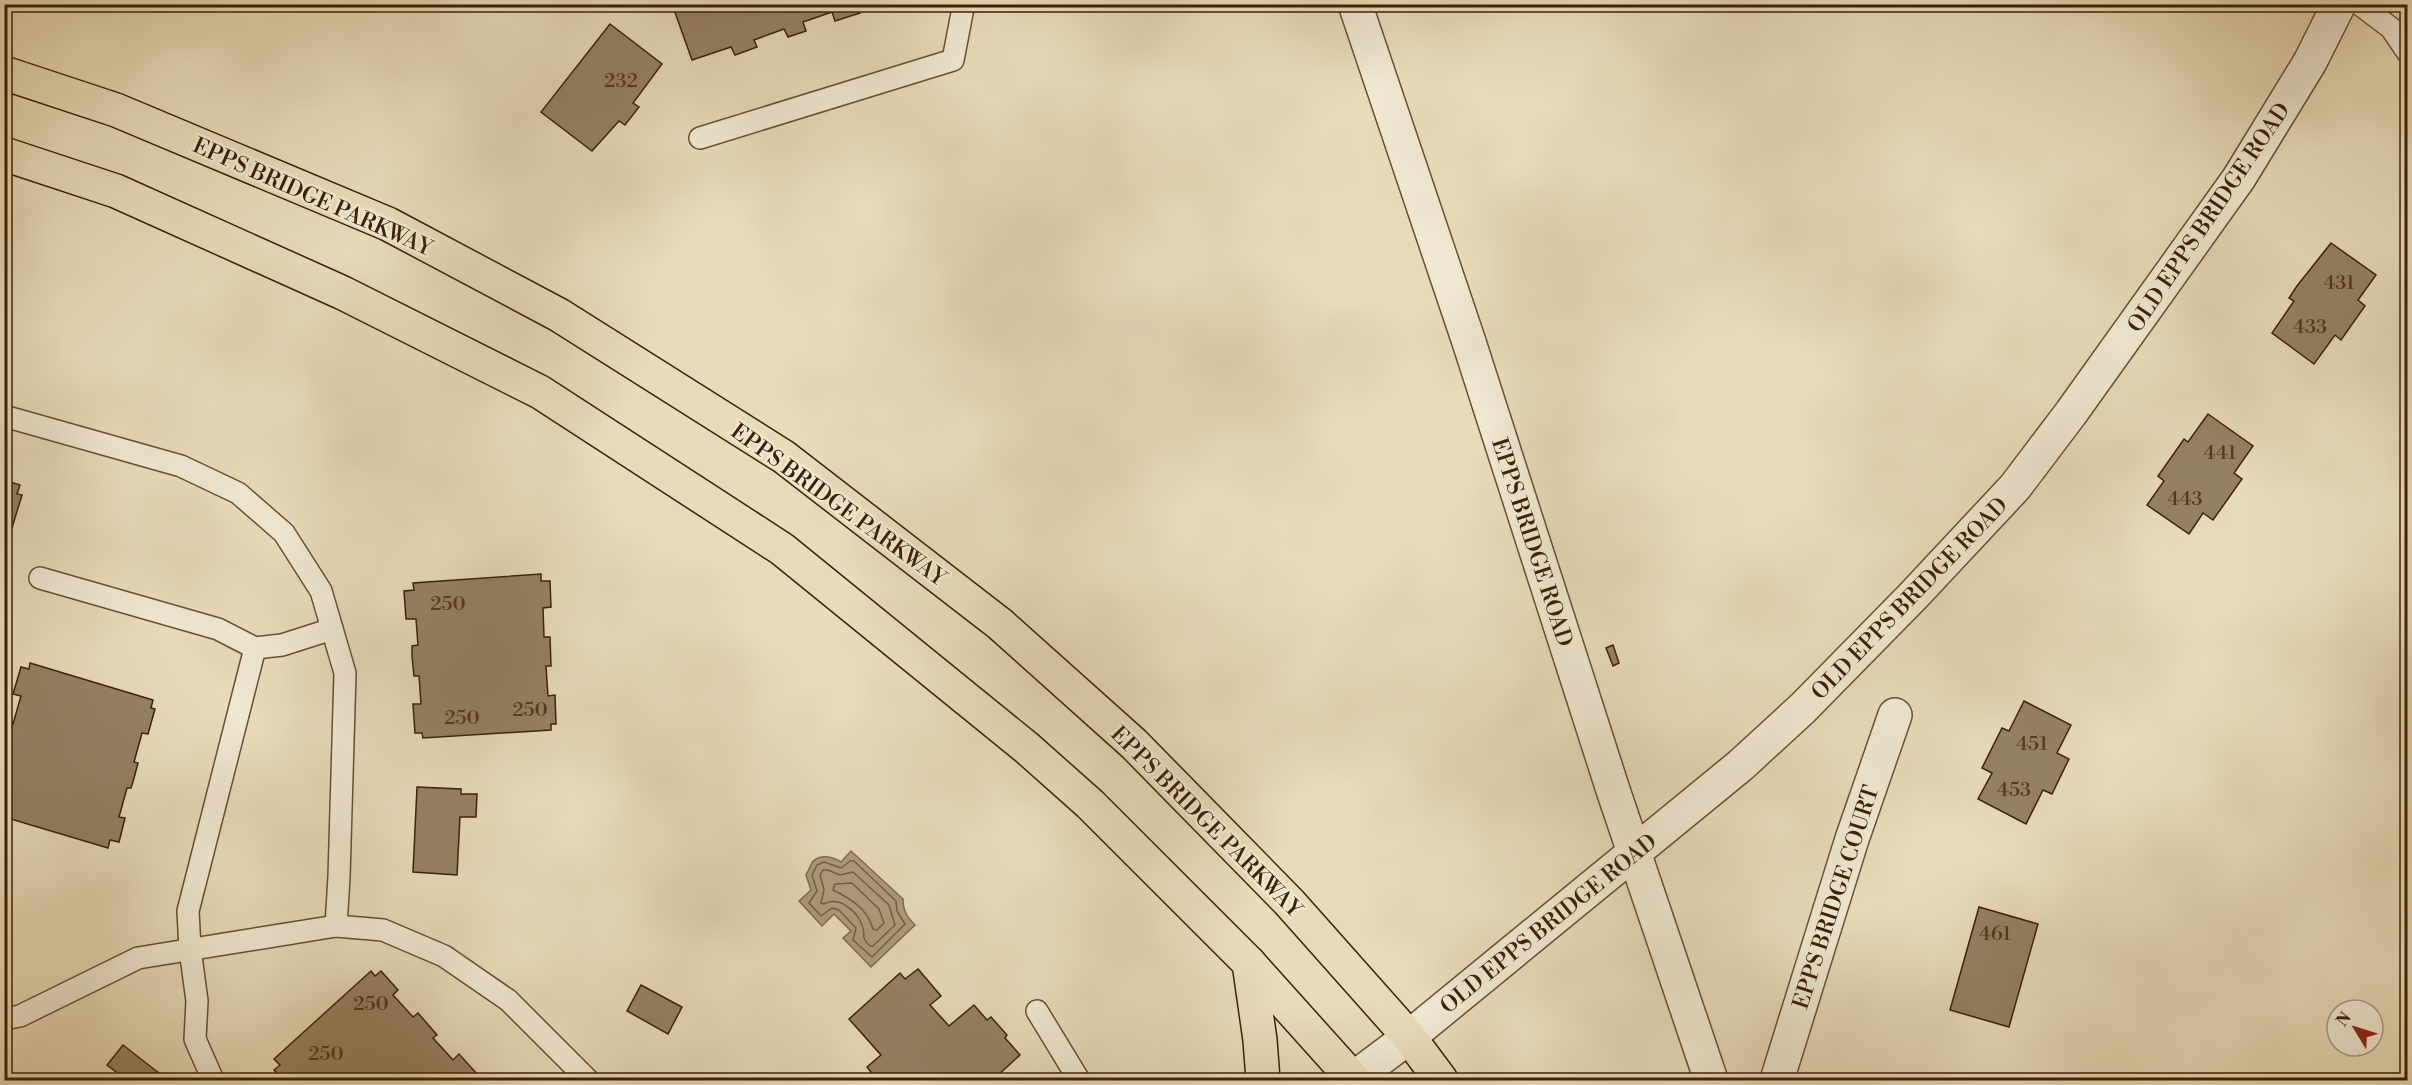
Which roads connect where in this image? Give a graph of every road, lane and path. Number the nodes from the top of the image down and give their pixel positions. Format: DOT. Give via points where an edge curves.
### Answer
graph roads {
  1 [pos="962,4"];
  2 [pos="1355,4"];
  3 [pos="2339,4"];
  4 [pos="2359,4"];
  5 [pos="2408,53"];
  6 [pos="4,73"];
  7 [pos="700,138"];
  8 [pos="4,154"];
  9 [pos="4,416"];
  10 [pos="40,578"];
  11 [pos="332,629"];
  12 [pos="255,648"];
  13 [pos="1895,715"];
  14 [pos="1635,851"];
  15 [pos="336,926"];
  16 [pos="190,949"];
  17 [pos="1249,963"];
  18 [pos="1037,1011"];
  19 [pos="4,1019"];
  20 [pos="1409,1036"];
  21 [pos="213,1080"];
  22 [pos="588,1080"];
  23 [pos="1078,1080"];
  24 [pos="1263,1080"];
  25 [pos="1353,1080"];
  26 [pos="1441,1080"];
  27 [pos="1711,1080"];
  28 [pos="1777,1080"];
  1 -- 7 [label="lane" via="953,60"];
  2 -- 14 [label="street, EPPS BRIDGE ROAD"];
  3 -- 14 [label="street, OLD EPPS BRIDGE ROAD" via="2310,62 2239,178 2015,487 1803,708 1741,765"];
  4 -- 5 [label="lane" via="2391,28"];
  6 -- 20 [label="main road, EPPS BRIDGE PARKWAY" via="116,110 388,224 559,315 784,457 1000,624 1134,744 1289,902"];
  8 -- 17 [label="main road" via="116,191 343,293 540,392 773,542 1083,797"];
  9 -- 11 [label="lane" via="181,466 238,493 284,533 321,591"];
  10 -- 12 [label="lane" via="218,629"];
  11 -- 12 [label="lane" via="282,645"];
  11 -- 15 [label="lane" via="345,673"];
  12 -- 16 [label="lane" via="188,911"];
  13 -- 28 [label="street, EPPS BRIDGE COURT"];
  14 -- 20 [label="street, OLD EPPS BRIDGE ROAD"];
  14 -- 27 [label="street, EPPS BRIDGE ROAD"];
  15 -- 16 [label="lane"];
  15 -- 22 [label="lane" via="382,930 444,956 508,1000"];
  16 -- 19 [label="lane" via="138,958 20,1016"];
  16 -- 21 [label="lane" via="197,1001 195,1039"];
  17 -- 24 [label="main road"];
  17 -- 25 [label="main road"];
  18 -- 23 [label="lane"];
  20 -- 25 [label="street, OLD EPPS BRIDGE ROAD"];
  20 -- 26 [label="main road, EPPS BRIDGE PARKWAY"];
}
